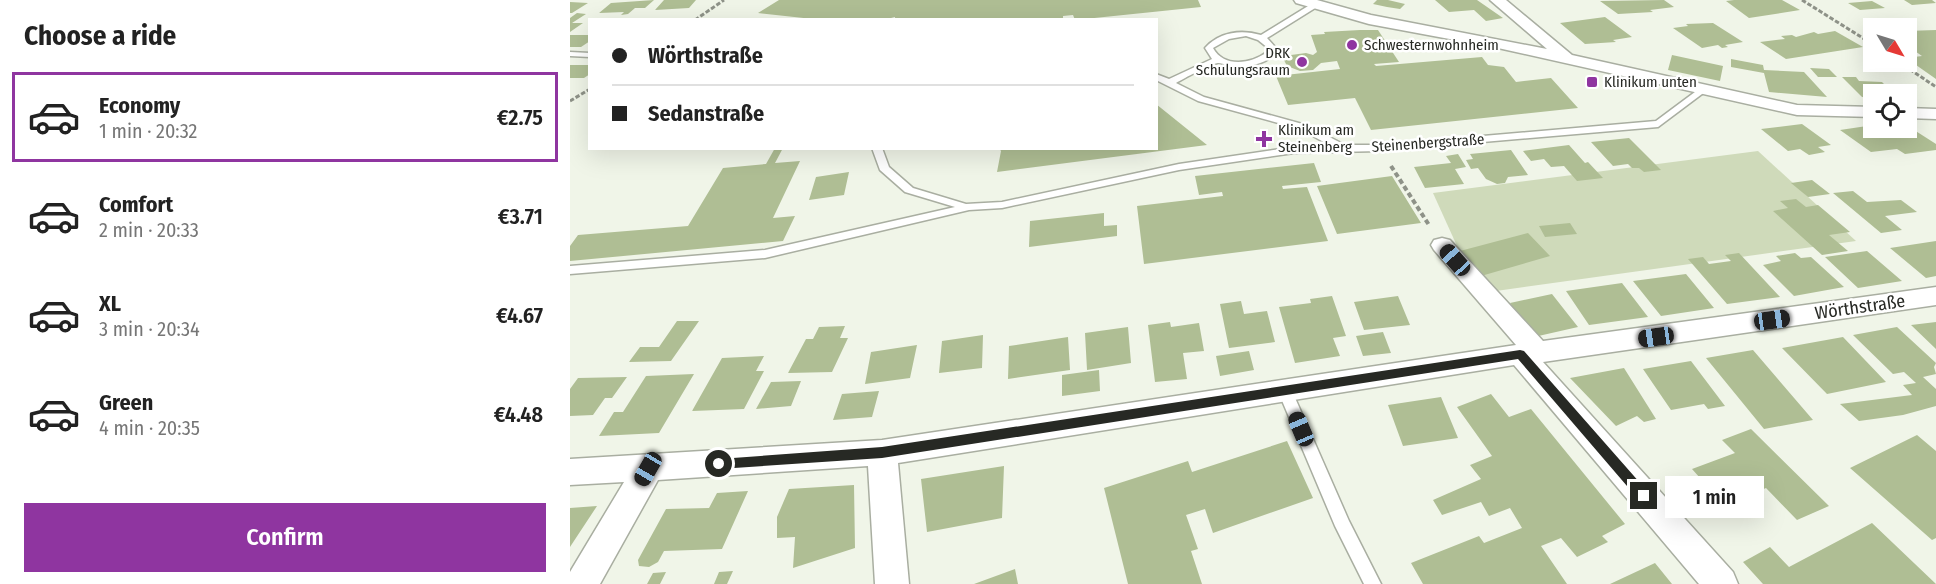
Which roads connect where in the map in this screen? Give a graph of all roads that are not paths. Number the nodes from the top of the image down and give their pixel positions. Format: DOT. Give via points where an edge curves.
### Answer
graph roads {
  1 [pos="1497,0"];
  2 [pos="1308,2"];
  3 [pos="1262,38"];
  4 [pos="570,54"];
  5 [pos="588,55"];
  6 [pos="1218,59"];
  7 [pos="1568,59"];
  8 [pos="1158,77"];
  9 [pos="1170,82"];
  10 [pos="1702,91"];
  11 [pos="1863,112"];
  12 [pos="1917,113"];
  13 [pos="1936,114"];
  14 [pos="1344,148"];
  15 [pos="878,150"];
  16 [pos="966,207"];
  17 [pos="1442,245"];
  18 [pos="570,270"];
  19 [pos="1936,297"];
  20 [pos="1529,354"];
  21 [pos="1285,391"];
  22 [pos="882,453"];
  23 [pos="648,469"];
  24 [pos="570,472"];
  25 [pos="582,584"];
  26 [pos="892,584"];
  27 [pos="1373,584"];
  28 [pos="1721,584"];
  1 -- 7 [label="street"];
  2 -- 3 [label="lane"];
  2 -- 7 [label="street" via="1369,19"];
  3 -- 6 [label="lane" via="1239,34 1217,39 1209,48"];
  3 -- 6 [label="lane" via="1272,48 1266,58 1240,64"];
  4 -- 5 [label="lane"];
  6 -- 9 [label="lane"];
  7 -- 10 [label="street"];
  8 -- 9 [label="lane, Steinenbergstraße"];
  9 -- 14 [label="lane, Steinenbergstraße" via="1201,99 1303,127"];
  10 -- 11 [label="street" via="1797,110"];
  10 -- 14 [label="lane, Steinenbergstraße" via="1658,123"];
  12 -- 13 [label="street"];
  14 -- 16 [label="lane" via="1294,150 1179,167 1002,206"];
  15 -- 16 [label="lane" via="884,168 909,190"];
  16 -- 18 [label="lane" via="765,254"];
  17 -- 20 [label="street"];
  19 -- 20 [label="street, Wörthstraße"];
  20 -- 21 [label="street, Wörthstraße"];
  20 -- 28 [label="street"];
  21 -- 22 [label="street, Wörthstraße"];
  21 -- 27 [label="lane" via="1343,526"];
  22 -- 23 [label="street, Wörthstraße"];
  22 -- 26 [label="street"];
  23 -- 24 [label="street, Wörthstraße"];
  23 -- 25 [label="street"];
}
